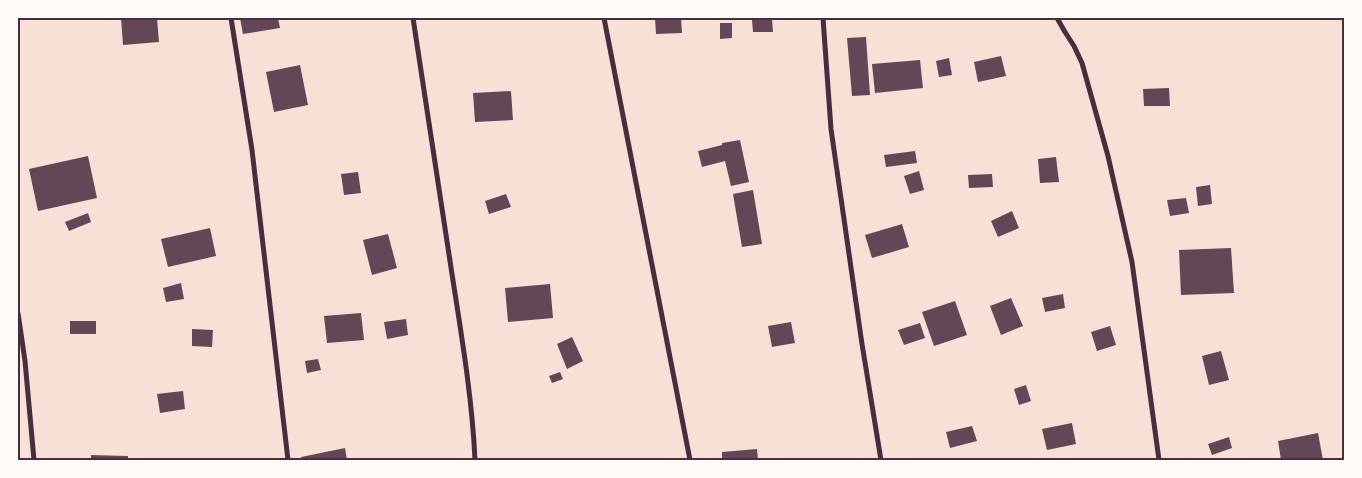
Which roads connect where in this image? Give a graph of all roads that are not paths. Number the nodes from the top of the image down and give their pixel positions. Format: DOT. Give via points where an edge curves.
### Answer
graph roads {
  1 [pos="231,18"];
  2 [pos="413,18"];
  3 [pos="604,18"];
  4 [pos="823,18"];
  5 [pos="1057,18"];
  6 [pos="18,313"];
  7 [pos="34,460"];
  8 [pos="288,460"];
  9 [pos="476,460"];
  10 [pos="690,460"];
  11 [pos="881,460"];
  12 [pos="1159,460"];
  1 -- 8 [label="street" via="252,150"];
  2 -- 9 [label="street" via="460,327"];
  3 -- 10 [label="street"];
  4 -- 11 [label="street" via="831,129"];
  5 -- 12 [label="street" via="1082,63 1126,233"];
  6 -- 7 [label="street" via="26,361"];
}
